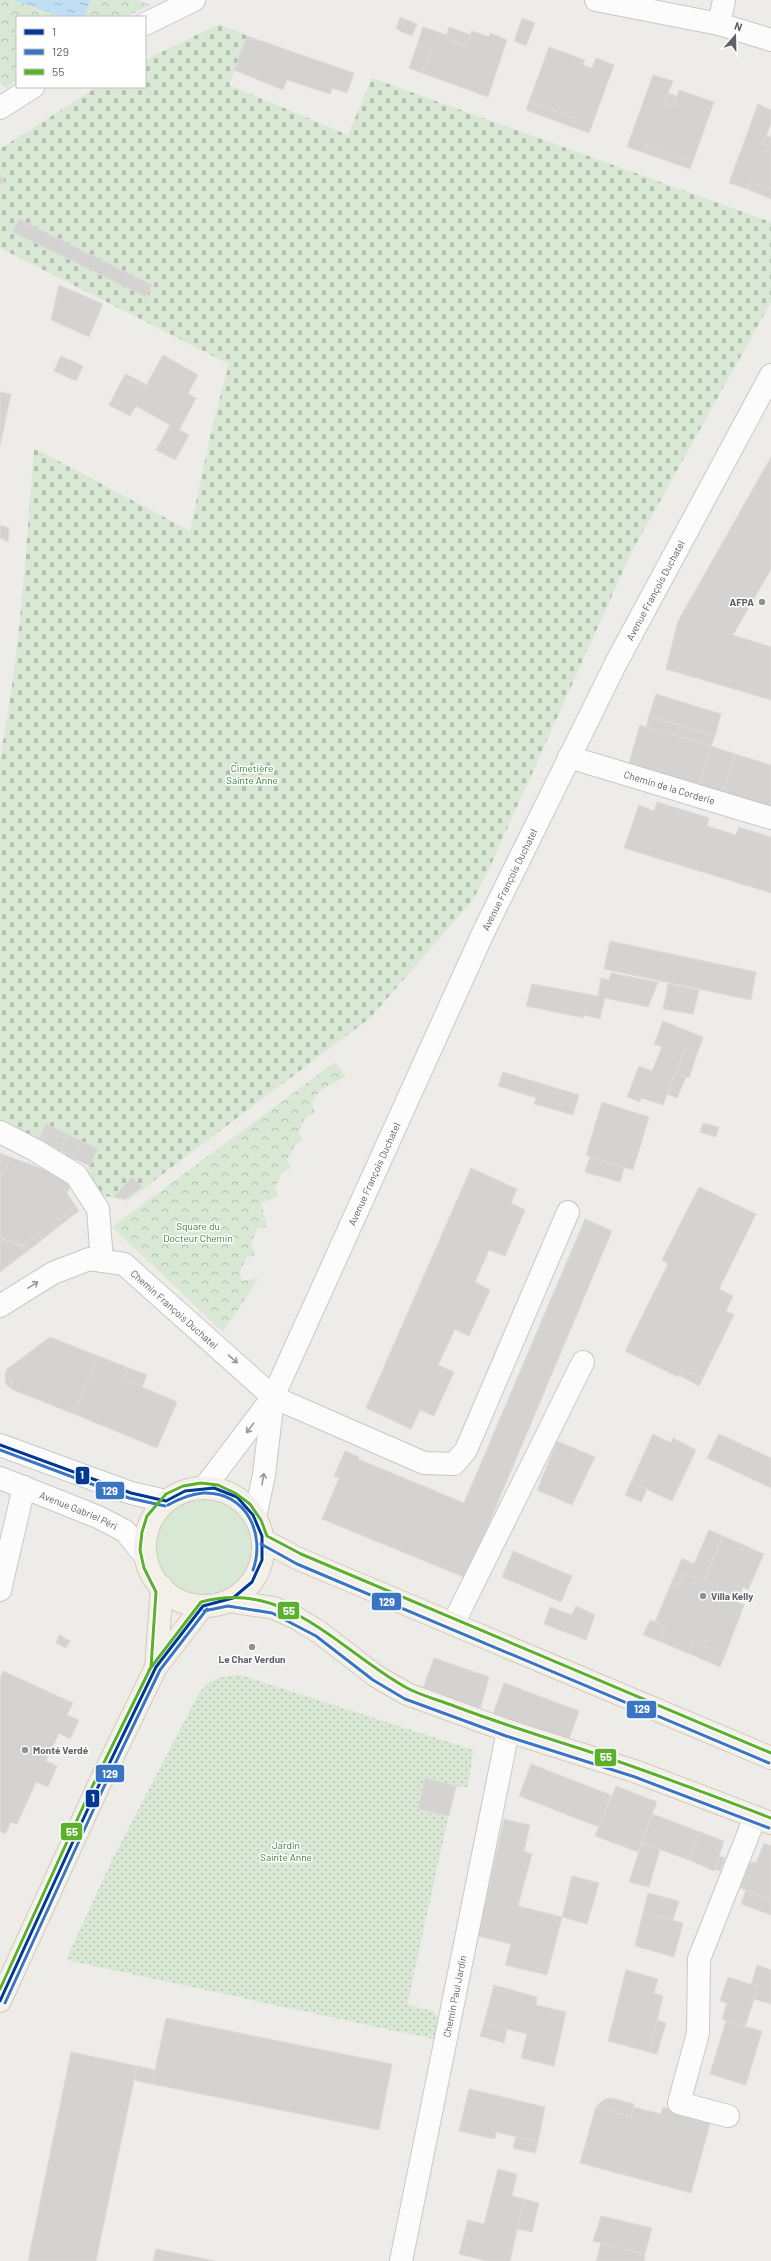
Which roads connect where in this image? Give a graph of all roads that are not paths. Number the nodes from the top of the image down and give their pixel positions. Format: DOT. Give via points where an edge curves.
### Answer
graph roads {
  1 [pos="194,0"];
  2 [pos="596,0"];
  3 [pos="724,0"];
  4 [pos="146,24"];
  5 [pos="719,24"];
  6 [pos="771,40"];
  7 [pos="31,88"];
  8 [pos="0,108"];
  9 [pos="771,375"];
  10 [pos="569,757"];
  11 [pos="771,818"];
  12 [pos="0,1132"];
  13 [pos="568,1212"];
  14 [pos="102,1261"];
  15 [pos="0,1306"];
  16 [pos="584,1362"];
  17 [pos="273,1397"];
  18 [pos="0,1445"];
  19 [pos="0,1478"];
  20 [pos="24,1488"];
  21 [pos="204,1488"];
  22 [pos="166,1501"];
  23 [pos="255,1517"];
  24 [pos="263,1540"];
  25 [pos="146,1557"];
  26 [pos="162,1587"];
  27 [pos="0,1590"];
  28 [pos="228,1601"];
  29 [pos="203,1606"];
  30 [pos="453,1624"];
  31 [pos="156,1667"];
  32 [pos="508,1731"];
  33 [pos="771,1758"];
  34 [pos="763,1820"];
  35 [pos="0,2001"];
  36 [pos="728,2116"];
  37 [pos="401,2261"];
  1 -- 4 [label="street"];
  2 -- 5 [label="street"];
  3 -- 5 [label="street"];
  5 -- 6 [label="street"];
  7 -- 8 [label="street"];
  9 -- 10 [label="street, Avenue François Duchatel" via="616,663"];
  10 -- 11 [label="street, Chemin de la Corderie"];
  10 -- 17 [label="street, Avenue François Duchatel" via="484,931"];
  12 -- 14 [label="street" via="76,1175 98,1209"];
  13 -- 17 [label="street, Chemin François Duchatel" via="466,1450 454,1464 424,1463"];
  15 -- 14 [label="street, Chemin François Duchatel, one-way" via="53,1272 89,1258"];
  14 -- 17 [label="street, Chemin François Duchatel, one-way" via="124,1264"];
  16 -- 30 [label="street"];
  17 -- 21 [label="street, Avenue François Duchatel, one-way"];
  23 -- 17 [label="street, Avenue François Duchatel, one-way" via="264,1475"];
  18 -- 22 [label="street" via="131,1493"];
  19 -- 20 [label="street, Avenue Gabriel Péri"];
  20 -- 25 [label="street, Avenue Gabriel Péri" via="98,1517 125,1531"];
  20 -- 27 [label="street"];
  21 -- 22 [label="main road" via="184,1491"];
  21 -- 23 [label="main road" via="225,1491 242,1501"];
  22 -- 25 [label="main road" via="148,1527"];
  23 -- 24 [label="main road"];
  24 -- 28 [label="main road" via="263,1559 256,1577 244,1591"];
  24 -- 30 [label="main road" via="299,1559"];
  25 -- 26 [label="main road" via="152,1574"];
  26 -- 29 [label="main road" via="181,1600"];
  26 -- 31 [label="main road"];
  28 -- 29 [label="main road"];
  28 -- 32 [label="main road" via="274,1608 296,1618 319,1632 376,1676 408,1694"];
  29 -- 31 [label="main road"];
  30 -- 33 [label="main road"];
  31 -- 35 [label="main road"];
  32 -- 34 [label="main road" via="637,1772"];
  32 -- 37 [label="street, Chemin Paul Jardin"];
  34 -- 36 [label="street" via="699,1959 698,2034 679,2103"];
}
